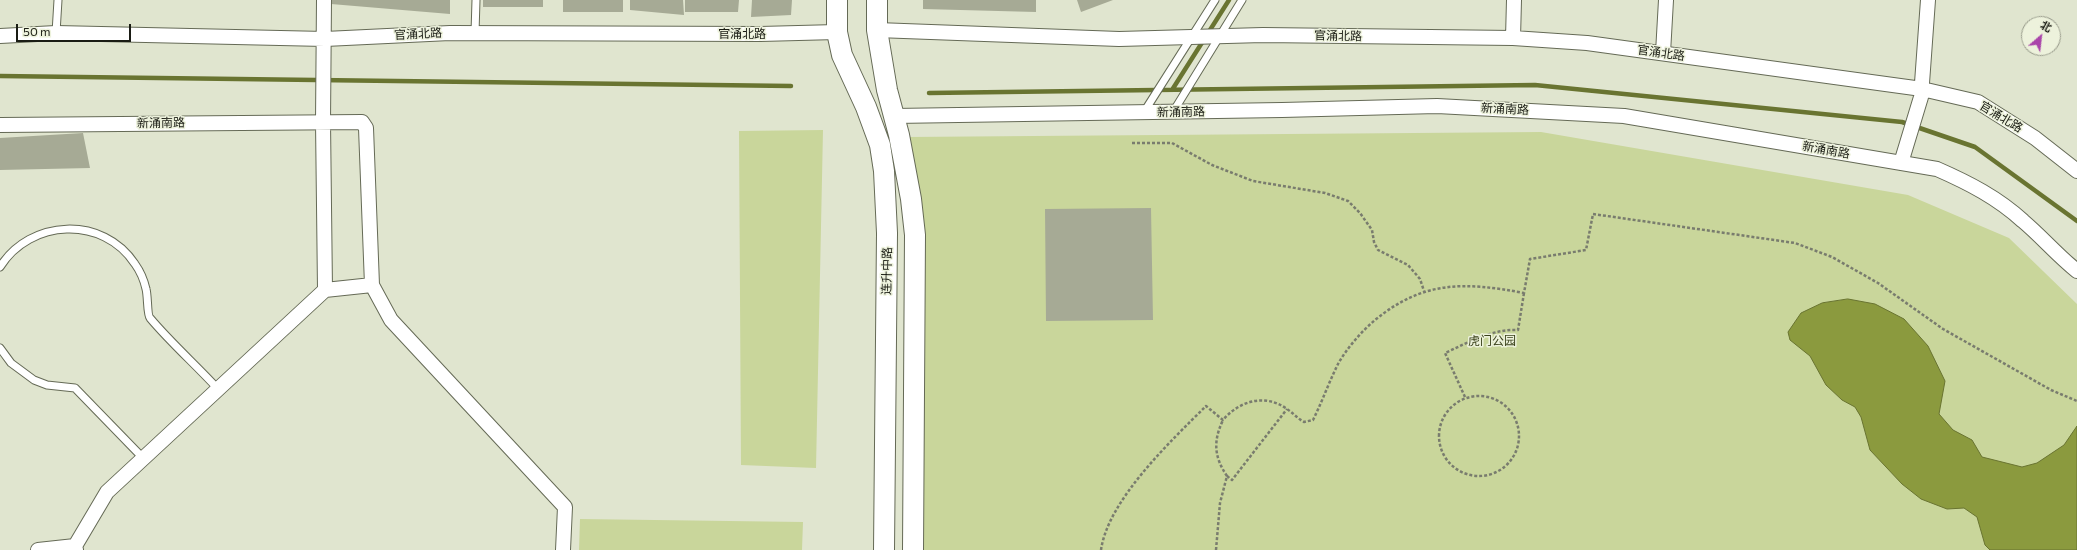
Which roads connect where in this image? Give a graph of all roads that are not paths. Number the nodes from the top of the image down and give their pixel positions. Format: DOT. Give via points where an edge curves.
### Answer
graph roads {
  1 [pos="58,0"];
  2 [pos="324,0"];
  3 [pos="476,0"];
  4 [pos="837,0"];
  5 [pos="878,0"];
  6 [pos="1215,0"];
  7 [pos="1242,0"];
  8 [pos="1514,0"];
  9 [pos="1666,0"];
  10 [pos="1928,0"];
  11 [pos="877,30"];
  12 [pos="837,32"];
  13 [pos="56,33"];
  14 [pos="475,33"];
  15 [pos="0,36"];
  16 [pos="1220,36"];
  17 [pos="1192,37"];
  18 [pos="1513,38"];
  19 [pos="325,39"];
  20 [pos="1663,53"];
  21 [pos="1922,89"];
  22 [pos="1144,112"];
  23 [pos="1173,112"];
  24 [pos="894,116"];
  25 [pos="323,122"];
  26 [pos="0,126"];
  27 [pos="1901,163"];
  28 [pos="2077,171"];
  29 [pos="0,267"];
  30 [pos="2077,271"];
  31 [pos="372,285"];
  32 [pos="325,290"];
  33 [pos="0,348"];
  34 [pos="218,389"];
  35 [pos="143,458"];
  36 [pos="76,548"];
  37 [pos="38,550"];
  38 [pos="563,550"];
  39 [pos="884,550"];
  40 [pos="913,550"];
  1 -- 13 [label="lane"];
  2 -- 19 [label="street"];
  3 -- 14 [label="lane"];
  4 -- 12 [label="main road, 连升中路"];
  5 -- 11 [label="main road"];
  6 -- 17 [label="lane"];
  7 -- 16 [label="lane"];
  8 -- 18 [label="street"];
  9 -- 20 [label="street"];
  10 -- 21 [label="street"];
  11 -- 17 [label="street" via="1119,39"];
  11 -- 24 [label="main road"];
  12 -- 14 [label="street, 官涌北路"];
  12 -- 39 [label="main road, 连升中路" via="842,55 880,145 884,170 887,233"];
  13 -- 15 [label="street, 官涌北路"];
  13 -- 19 [label="street, 官涌北路"];
  14 -- 19 [label="street, 官涌北路"];
  16 -- 17 [label="street, 官涌北路"];
  16 -- 18 [label="street, 官涌北路"];
  16 -- 23 [label="lane"];
  17 -- 22 [label="lane"];
  18 -- 20 [label="street, 官涌北路" via="1587,43"];
  19 -- 25 [label="street"];
  20 -- 21 [label="street, 官涌北路"];
  21 -- 27 [label="street"];
  21 -- 28 [label="street, 官涌北路" via="1978,102 2035,138"];
  22 -- 23 [label="street, 新涌南路"];
  22 -- 24 [label="street, 新涌南路"];
  23 -- 27 [label="street, 新涌南路" via="1437,106 1624,116"];
  24 -- 40 [label="main road" via="911,199 914,235"];
  25 -- 26 [label="street, 新涌南路"];
  25 -- 31 [label="street, 新涌南路" via="362,122 366,128"];
  25 -- 32 [label="street"];
  27 -- 30 [label="street, 新涌南路" via="1937,169 1966,181 1995,198"];
  29 -- 34 [label="lane" via="13,250 49,230 77,229 104,236 116,244 135,264 146,289 149,317"];
  31 -- 32 [label="street"];
  31 -- 38 [label="street" via="391,320 565,507"];
  32 -- 34 [label="street"];
  33 -- 35 [label="lane" via="11,363 34,380 47,385 75,388"];
  34 -- 35 [label="street"];
  35 -- 36 [label="street" via="107,492"];
  36 -- 37 [label="street"];
}
